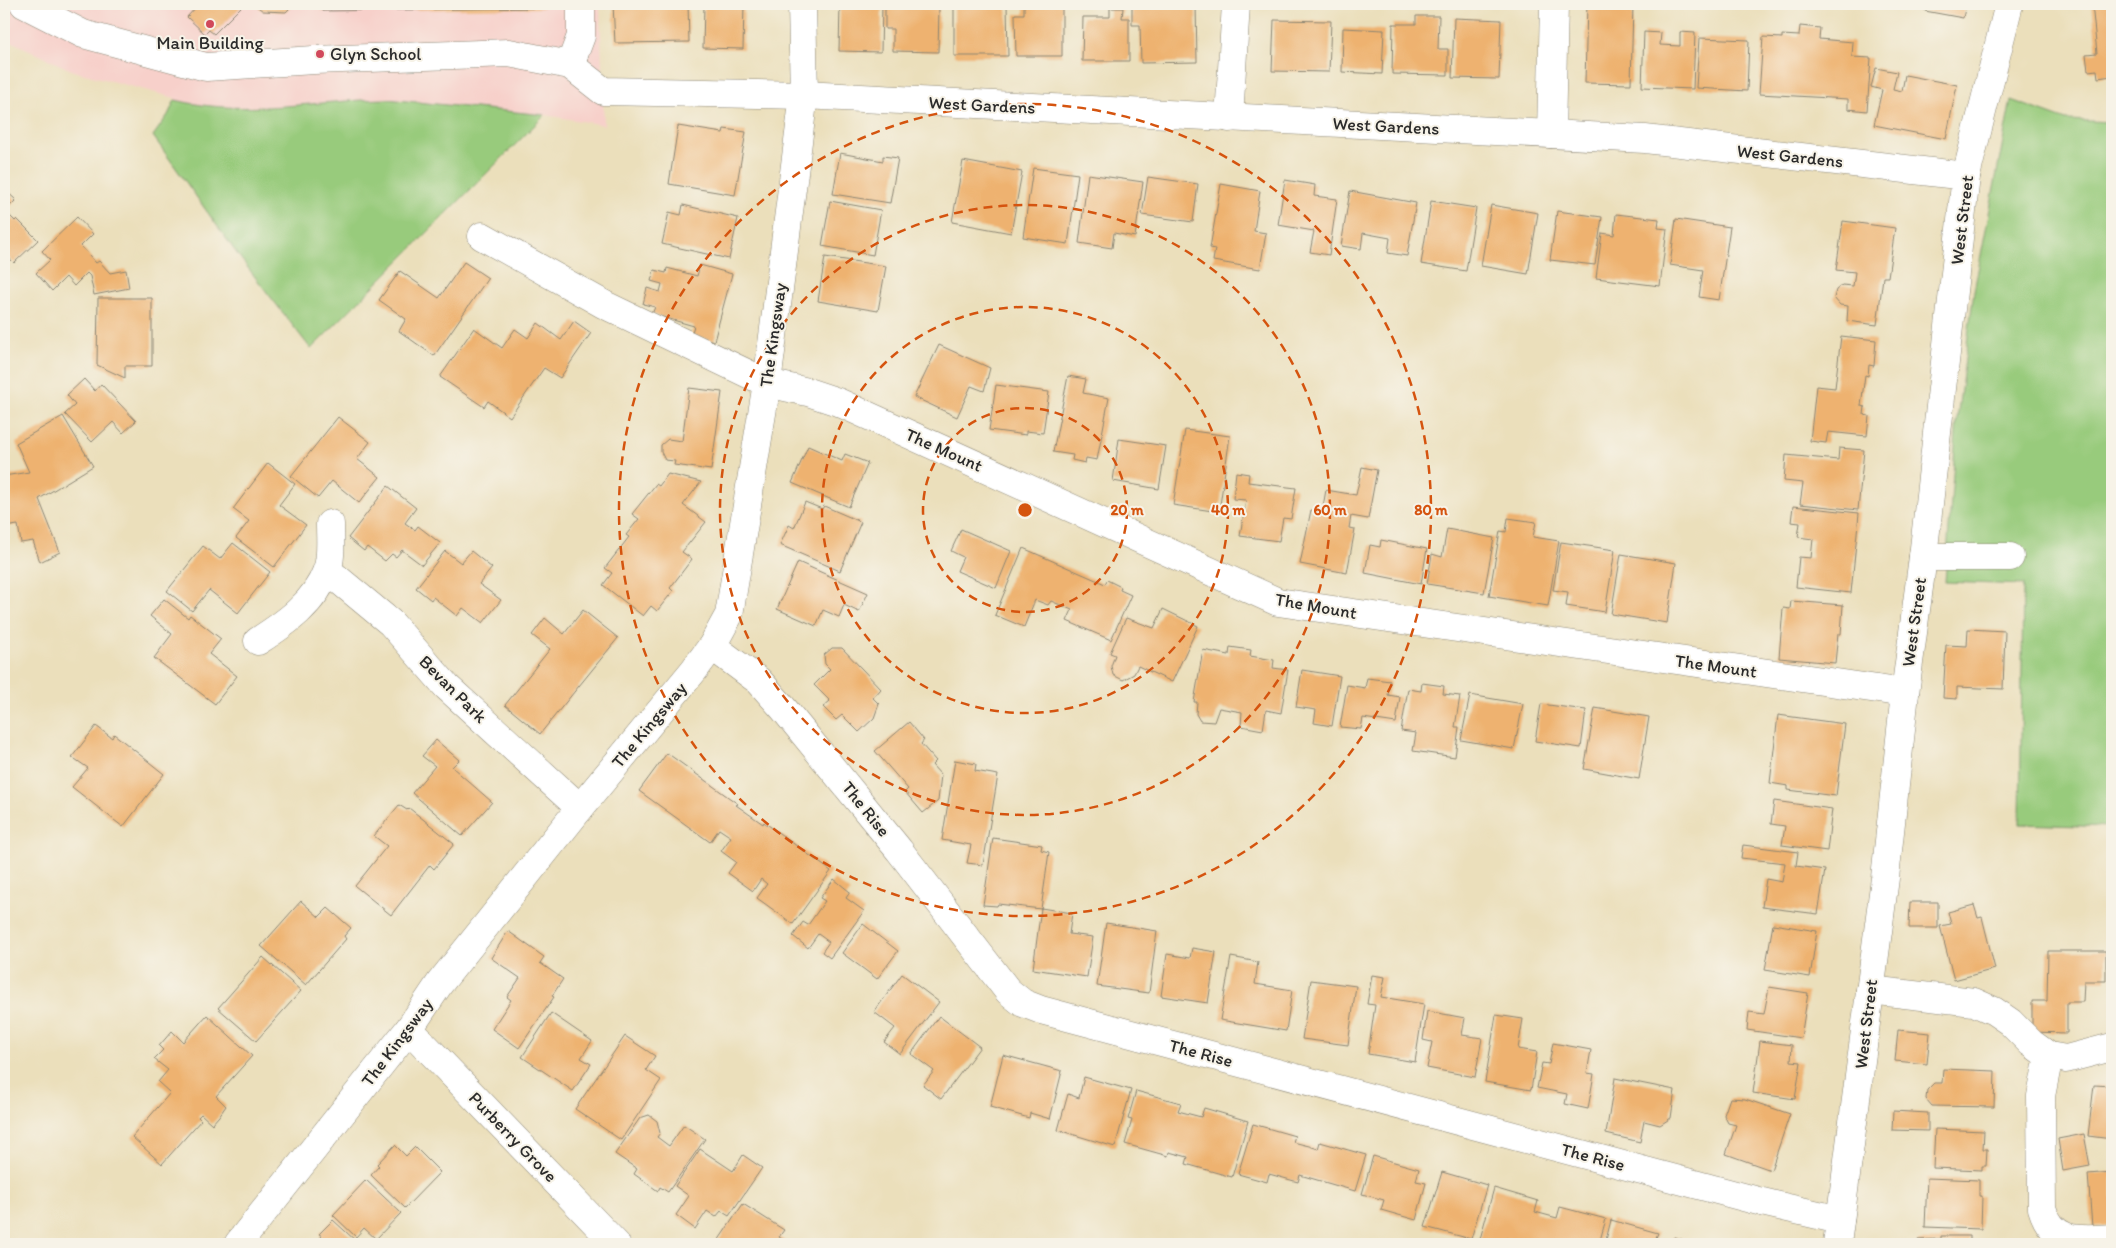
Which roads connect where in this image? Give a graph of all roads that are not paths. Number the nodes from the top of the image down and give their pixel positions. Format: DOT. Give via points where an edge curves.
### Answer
graph roads {
  1 [pos="24,4"];
  2 [pos="582,4"];
  3 [pos="802,4"];
  4 [pos="1236,4"];
  5 [pos="1554,4"];
  6 [pos="2009,4"];
  7 [pos="570,65"];
  8 [pos="804,95"];
  9 [pos="1229,118"];
  10 [pos="1551,134"];
  11 [pos="1966,176"];
  12 [pos="482,236"];
  13 [pos="767,383"];
  14 [pos="330,524"];
  15 [pos="1923,557"];
  16 [pos="2010,557"];
  17 [pos="327,570"];
  18 [pos="258,641"];
  19 [pos="712,646"];
  20 [pos="1905,693"];
  21 [pos="580,808"];
  22 [pos="1870,990"];
  23 [pos="409,1029"];
  24 [pos="2112,1047"];
  25 [pos="2049,1056"];
  26 [pos="1839,1232"];
  27 [pos="2112,1238"];
  28 [pos="238,1244"];
  29 [pos="616,1244"];
  1 -- 7 [label="street" via="83,34 206,67 509,53"];
  2 -- 7 [label="street" via="581,36"];
  3 -- 8 [label="street, The Kingsway"];
  4 -- 9 [label="street"];
  5 -- 10 [label="street"];
  6 -- 11 [label="street, West Street"];
  7 -- 8 [label="street" via="603,91"];
  8 -- 9 [label="street, West Gardens"];
  8 -- 13 [label="street, The Kingsway"];
  9 -- 10 [label="street, West Gardens"];
  10 -- 11 [label="street, West Gardens" via="1645,139"];
  11 -- 15 [label="street, West Street"];
  12 -- 13 [label="street, The Mount" via="605,306"];
  13 -- 19 [label="street, The Kingsway" via="729,615"];
  13 -- 20 [label="street, The Mount" via="838,402 1278,602"];
  14 -- 17 [label="street"];
  15 -- 16 [label="street"];
  15 -- 20 [label="street, West Street"];
  17 -- 18 [label="street" via="299,612"];
  17 -- 21 [label="street, Bevan Park" via="391,623 447,687"];
  19 -- 21 [label="street, The Kingsway"];
  19 -- 26 [label="street, The Rise" via="759,681 783,708 1008,991 1023,1003 1762,1202"];
  20 -- 22 [label="street, West Street"];
  21 -- 23 [label="street, The Kingsway" via="440,983"];
  22 -- 25 [label="street" via="1974,1002 2010,1022"];
  22 -- 26 [label="street, West Street"];
  23 -- 28 [label="street, The Kingsway"];
  23 -- 29 [label="street, Purberry Grove"];
  24 -- 25 [label="street" via="2066,1059"];
  25 -- 27 [label="street" via="2041,1096 2042,1208 2046,1222 2056,1232 2072,1239"];
}
